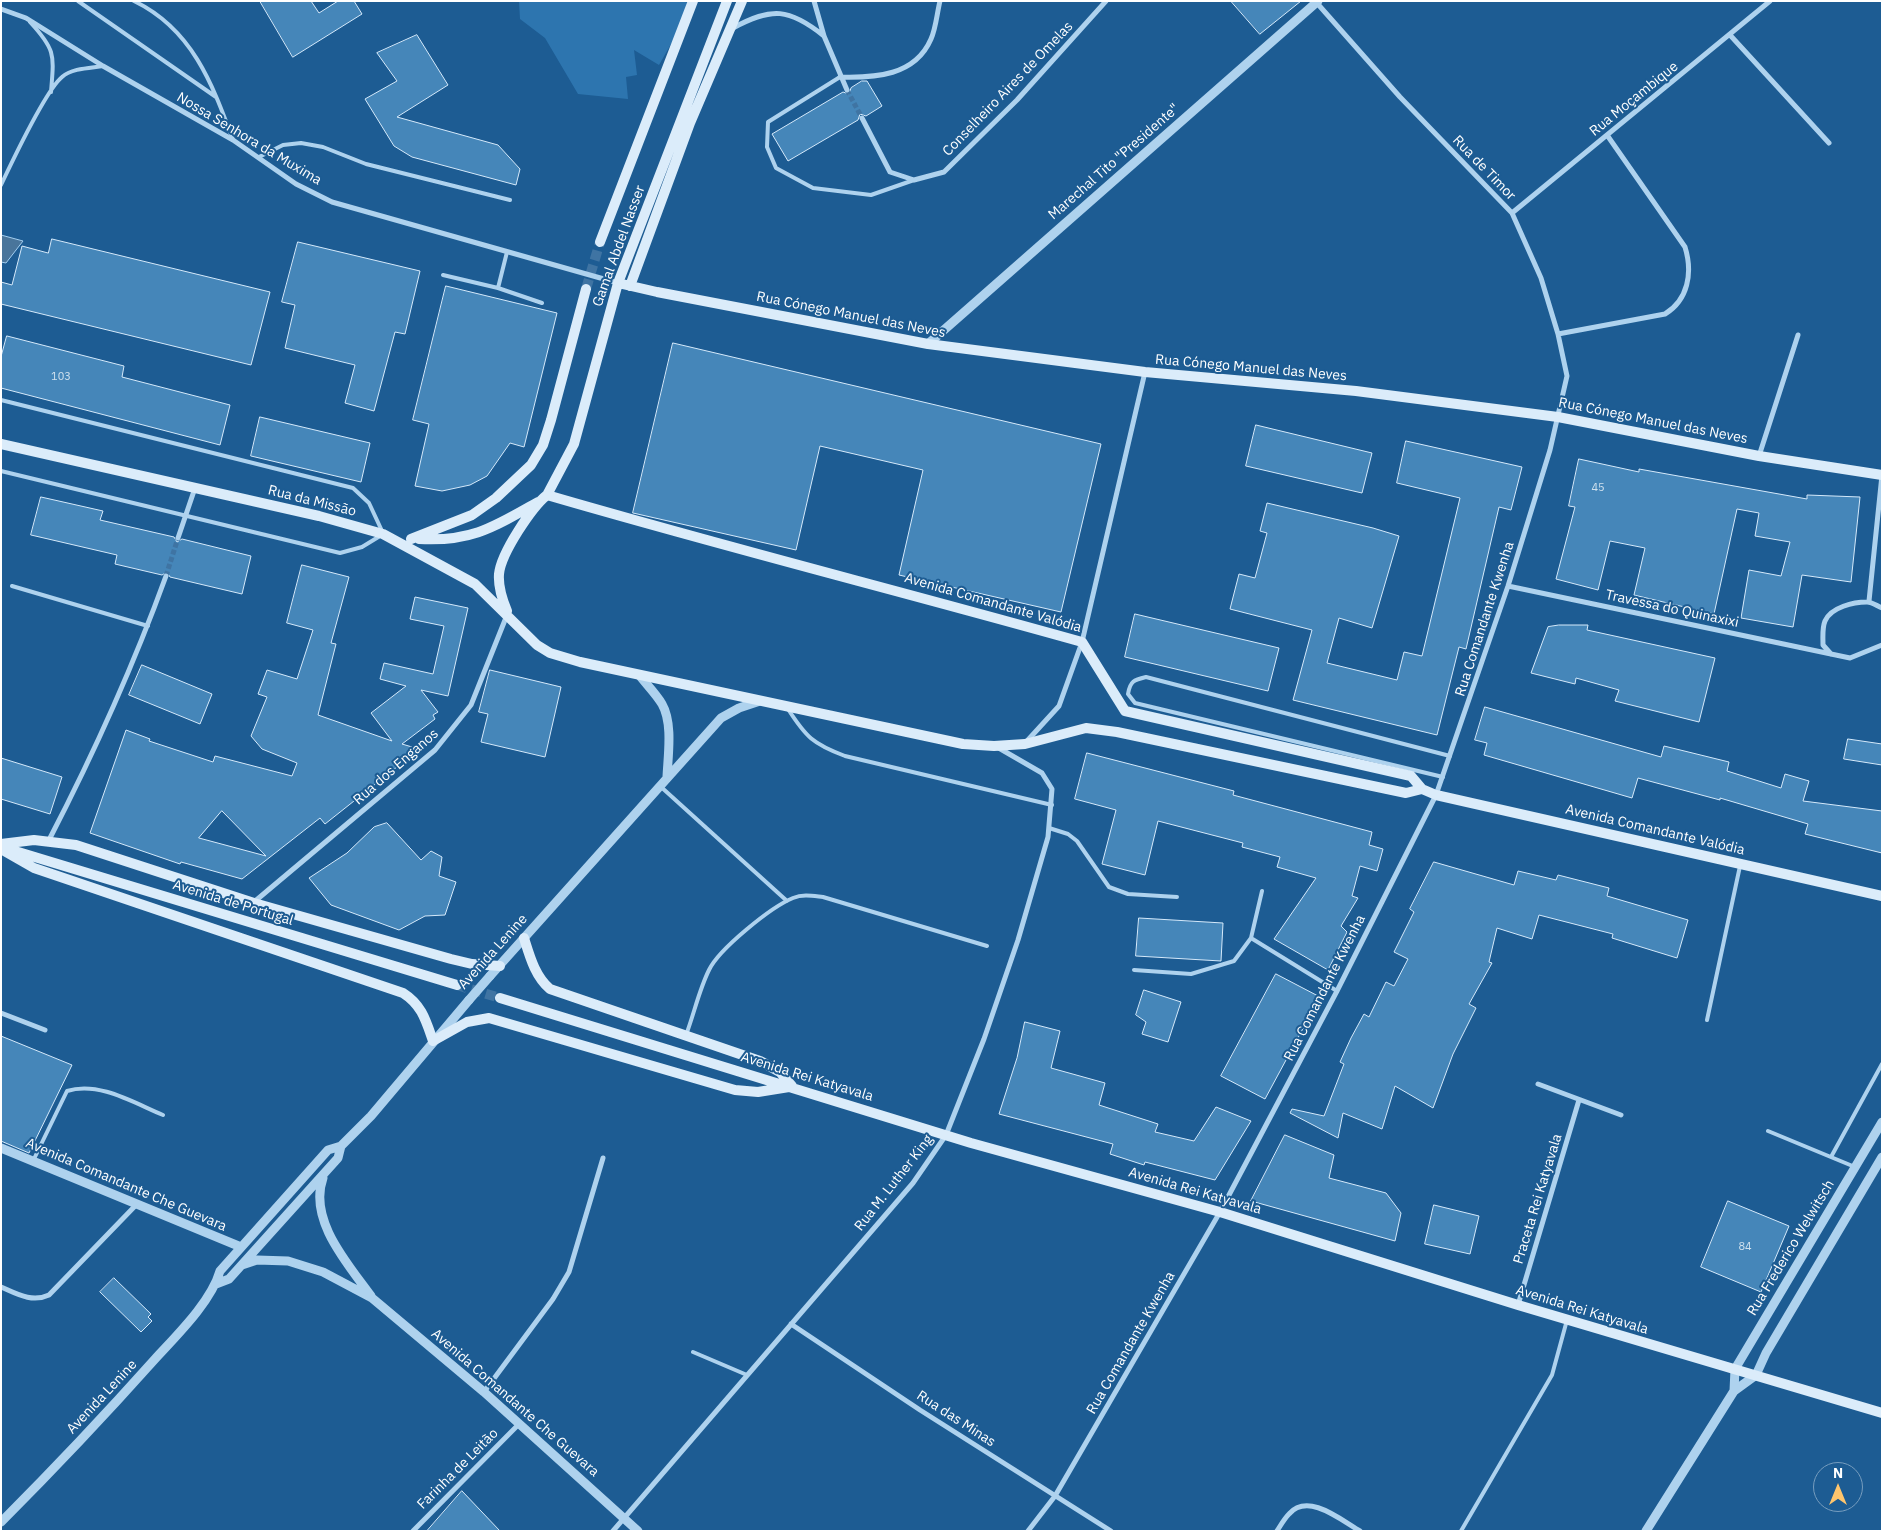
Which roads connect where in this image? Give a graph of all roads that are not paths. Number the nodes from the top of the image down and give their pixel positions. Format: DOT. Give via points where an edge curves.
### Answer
graph roads {
  1 [pos="78,1"];
  2 [pos="134,1"];
  3 [pos="693,1"];
  4 [pos="727,1"];
  5 [pos="742,1"];
  6 [pos="814,1"];
  7 [pos="940,1"];
  8 [pos="1106,1"];
  9 [pos="1770,1"];
  10 [pos="1317,2"];
  11 [pos="1,9"];
  12 [pos="26,18"];
  13 [pos="729,30"];
  14 [pos="1730,35"];
  15 [pos="824,36"];
  16 [pos="103,66"];
  17 [pos="840,78"];
  18 [pos="847,90"];
  19 [pos="51,92"];
  20 [pos="218,98"];
  21 [pos="862,118"];
  22 [pos="1607,135"];
  23 [pos="233,140"];
  24 [pos="1829,143"];
  25 [pos="259,157"];
  26 [pos="1,172"];
  27 [pos="8,172"];
  28 [pos="914,180"];
  29 [pos="1,185"];
  30 [pos="510,200"];
  31 [pos="1512,213"];
  32 [pos="600,242"];
  33 [pos="507,252"];
  34 [pos="443,275"];
  35 [pos="618,282"];
  36 [pos="630,286"];
  37 [pos="498,288"];
  38 [pos="586,289"];
  39 [pos="542,303"];
  40 [pos="1558,334"];
  41 [pos="1798,335"];
  42 [pos="928,344"];
  43 [pos="1145,372"];
  44 [pos="1,400"];
  45 [pos="1558,417"];
  46 [pos="1,444"];
  47 [pos="1759,456"];
  48 [pos="1,471"];
  49 [pos="1882,475"];
  50 [pos="195,488"];
  51 [pos="544,497"];
  52 [pos="186,514"];
  53 [pos="383,534"];
  54 [pos="178,538"];
  55 [pos="411,538"];
  56 [pos="166,576"];
  57 [pos="12,586"];
  58 [pos="1508,586"];
  59 [pos="1869,601"];
  60 [pos="1882,608"];
  61 [pos="508,614"];
  62 [pos="148,626"];
  63 [pos="1082,642"];
  64 [pos="1882,645"];
  65 [pos="1831,654"];
  66 [pos="580,662"];
  67 [pos="640,676"];
  68 [pos="760,701"];
  69 [pos="786,707"];
  70 [pos="1025,744"];
  71 [pos="994,746"];
  72 [pos="1450,756"];
  73 [pos="667,777"];
  74 [pos="1443,777"];
  75 [pos="660,786"];
  76 [pos="1422,789"];
  77 [pos="1436,795"];
  78 [pos="1052,805"];
  79 [pos="1050,828"];
  80 [pos="49,840"];
  81 [pos="1,846"];
  82 [pos="1740,863"];
  83 [pos="1262,891"];
  84 [pos="1882,896"];
  85 [pos="1177,897"];
  86 [pos="787,901"];
  87 [pos="254,903"];
  88 [pos="524,938"];
  89 [pos="1251,938"];
  90 [pos="987,946"];
  91 [pos="500,966"];
  92 [pos="1134,970"];
  93 [pos="456,985"];
  94 [pos="1337,991"];
  95 [pos="500,998"];
  96 [pos="1,1012"];
  97 [pos="1706,1020"];
  98 [pos="45,1030"];
  99 [pos="686,1035"];
  100 [pos="433,1041"];
  101 [pos="1882,1064"];
  102 [pos="1538,1084"];
  103 [pos="792,1087"];
  104 [pos="1579,1100"];
  105 [pos="163,1115"];
  106 [pos="1621,1115"];
  107 [pos="1882,1122"];
  108 [pos="1768,1131"];
  109 [pos="946,1135"];
  110 [pos="341,1146"];
  111 [pos="1866,1147"];
  112 [pos="1,1148"];
  113 [pos="1831,1157"];
  114 [pos="1882,1157"];
  115 [pos="603,1158"];
  116 [pos="33,1161"];
  117 [pos="1855,1167"];
  118 [pos="324,1173"];
  119 [pos="136,1205"];
  120 [pos="1220,1212"];
  121 [pos="241,1248"];
  122 [pos="242,1265"];
  123 [pos="216,1284"];
  124 [pos="1,1287"];
  125 [pos="372,1298"];
  126 [pos="1518,1305"];
  127 [pos="1567,1320"];
  128 [pos="791,1324"];
  129 [pos="693,1352"];
  130 [pos="1735,1369"];
  131 [pos="747,1375"];
  132 [pos="1756,1375"];
  133 [pos="1734,1391"];
  134 [pos="484,1392"];
  135 [pos="1882,1413"];
  136 [pos="519,1424"];
  137 [pos="1055,1496"];
  138 [pos="624,1518"];
  139 [pos="1,1522"];
  140 [pos="414,1531"];
  141 [pos="613,1531"];
  142 [pos="638,1531"];
  143 [pos="1028,1531"];
  144 [pos="1111,1531"];
  145 [pos="1277,1531"];
  146 [pos="1360,1531"];
  147 [pos="1461,1531"];
  148 [pos="1646,1531"];
  1 -- 20 [label="lane"];
  2 -- 20 [label="lane" via="168,22 184,38 208,74"];
  3 -- 32 [label="main road, Gamal Abdel Nasser"];
  4 -- 35 [label="main road, Gamal Abdel Nasser"];
  5 -- 13 [label="main road, Gamal Abdel Nasser"];
  6 -- 15 [label="street"];
  7 -- 17 [label="street" via="932,38 912,63 898,72 866,78"];
  8 -- 28 [label="street, Conselheiro Aires de Omelas" via="1017,100 944,172"];
  9 -- 14 [label="street, Rua Moçambique"];
  10 -- 31 [label="street, Rua de Timor" via="1400,97"];
  10 -- 42 [label="street, Marechal Tito \"Presidente\""];
  11 -- 12 [label="street, Nossa Senhora da Muxima"];
  12 -- 16 [label="street, Nossa Senhora da Muxima"];
  12 -- 19 [label="lane" via="52,50"];
  13 -- 15 [label="street" via="760,15 775,12 793,15"];
  13 -- 36 [label="main road, Gamal Abdel Nasser" via="690,123"];
  14 -- 22 [label="street, Rua Moçambique"];
  14 -- 24 [label="street"];
  15 -- 17 [label="street"];
  16 -- 19 [label="lane" via="71,72 62,77"];
  16 -- 23 [label="street, Nossa Senhora da Muxima"];
  17 -- 18 [label="street"];
  17 -- 28 [label="lane" via="768,122 767,147 776,168 814,188 871,195"];
  19 -- 27 [label="lane"];
  20 -- 23 [label="lane"];
  21 -- 28 [label="street" via="890,172"];
  22 -- 31 [label="street, Rua Moçambique"];
  22 -- 40 [label="street" via="1685,247 1687,284 1676,306 1665,314"];
  23 -- 25 [label="street, Nossa Senhora da Muxima"];
  25 -- 30 [label="lane" via="283,145 301,143 366,164"];
  25 -- 33 [label="street, Nossa Senhora da Muxima" via="296,184 332,202"];
  26 -- 27 [label="lane"];
  27 -- 29 [label="lane"];
  31 -- 40 [label="street, Rua de Timor" via="1541,278"];
  33 -- 35 [label="street, Nossa Senhora da Muxima"];
  33 -- 37 [label="lane"];
  34 -- 37 [label="lane"];
  35 -- 36 [label="main road, Rua Cónego Manuel das Neves"];
  35 -- 51 [label="main road, Gamal Abdel Nasser" via="574,444"];
  36 -- 42 [label="main road, Rua Cónego Manuel das Neves"];
  37 -- 39 [label="lane"];
  38 -- 55 [label="main road, Gamal Abdel Nasser" via="551,420 543,445 530,465 496,498 472,515"];
  40 -- 45 [label="street, Rua de Timor" via="1567,376"];
  41 -- 47 [label="street"];
  42 -- 43 [label="main road, Rua Cónego Manuel das Neves"];
  43 -- 45 [label="main road, Rua Cónego Manuel das Neves" via="1356,391"];
  43 -- 63 [label="street"];
  44 -- 53 [label="lane" via="353,488 369,503"];
  45 -- 47 [label="main road, Rua Cónego Manuel das Neves"];
  45 -- 58 [label="street, Rua Comandante Kwenha"];
  46 -- 50 [label="main road, Rua da Missão"];
  47 -- 49 [label="main road, Rua Cónego Manuel das Neves"];
  48 -- 52 [label="lane"];
  49 -- 59 [label="street"];
  50 -- 52 [label="street"];
  50 -- 53 [label="main road, Rua da Missão"];
  51 -- 55 [label="main road, Gamal Abdel Nasser" via="487,531 452,538"];
  51 -- 61 [label="main road, Gamal Abdel Nasser" via="501,564 500,585"];
  51 -- 63 [label="main road, Avenida Comandante Valódia"];
  52 -- 53 [label="lane" via="340,554 362,547"];
  52 -- 54 [label="street"];
  53 -- 55 [label="main road, Gamal Abdel Nasser"];
  53 -- 61 [label="main road, Rua da Missão" via="476,584"];
  56 -- 62 [label="street"];
  57 -- 62 [label="lane"];
  58 -- 65 [label="street, Travessa do Quinaxixi"];
  58 -- 72 [label="street, Rua Comandante Kwenha"];
  59 -- 60 [label="street"];
  59 -- 65 [label="street" via="1838,608 1825,619 1822,645"];
  61 -- 66 [label="main road, Rua da Missão" via="537,646"];
  61 -- 87 [label="street, Rua dos Enganos" via="471,705 453,731 435,750"];
  62 -- 80 [label="street"];
  63 -- 70 [label="street" via="1059,706"];
  63 -- 76 [label="main road, Avenida Comandante Valódia" via="1125,711 1411,776"];
  64 -- 65 [label="street, Travessa do Quinaxixi" via="1850,658"];
  66 -- 67 [label="main road, Avenida Comandante Valódia"];
  67 -- 68 [label="main road, Avenida Comandante Valódia"];
  67 -- 73 [label="street" via="662,705 668,741"];
  68 -- 69 [label="main road, Avenida Comandante Valódia"];
  68 -- 73 [label="street, Avenida Lenine" via="721,718"];
  69 -- 71 [label="main road, Avenida Comandante Valódia" via="963,744"];
  69 -- 78 [label="lane" via="804,734 845,756"];
  70 -- 71 [label="main road, Avenida Comandante Valódia"];
  70 -- 76 [label="main road, Avenida Comandante Valódia" via="1086,728 1387,789 1406,792"];
  71 -- 78 [label="street, Rua M. Luther King" via="1042,774 1052,789"];
  72 -- 74 [label="street, Rua Comandante Kwenha"];
  72 -- 74 [label="lane" via="1146,676 1134,680 1129,686 1128,694 1135,704"];
  73 -- 75 [label="street, Avenida Lenine"];
  74 -- 77 [label="street, Rua Comandante Kwenha"];
  75 -- 86 [label="lane"];
  75 -- 88 [label="street, Avenida Lenine"];
  76 -- 77 [label="main road, Avenida Comandante Valódia"];
  77 -- 82 [label="main road, Avenida Comandante Valódia"];
  77 -- 94 [label="street, Rua Comandante Kwenha"];
  78 -- 79 [label="street, Rua M. Luther King"];
  79 -- 85 [label="lane" via="1078,841 1109,887 1128,894"];
  79 -- 109 [label="street, Rua M. Luther King" via="1018,940"];
  80 -- 81 [label="main road"];
  80 -- 87 [label="main road" via="76,845"];
  81 -- 93 [label="main road, Avenida de Portugal"];
  81 -- 100 [label="main road" via="34,868 403,993 414,1000 423,1012"];
  82 -- 84 [label="main road, Avenida Comandante Valódia"];
  82 -- 97 [label="lane"];
  83 -- 89 [label="lane"];
  86 -- 90 [label="lane" via="806,895 823,897"];
  86 -- 99 [label="lane" via="727,947 709,969"];
  87 -- 91 [label="main road" via="451,959"];
  88 -- 91 [label="street, Avenida Lenine"];
  88 -- 99 [label="main road" via="535,969 550,989"];
  89 -- 92 [label="lane" via="1234,961 1210,969 1190,974"];
  89 -- 94 [label="lane"];
  91 -- 100 [label="street, Avenida Lenine, bridge"];
  94 -- 120 [label="street, Rua Comandante Kwenha"];
  95 -- 103 [label="main road, Avenida Rei Katyavala"];
  96 -- 98 [label="street"];
  99 -- 103 [label="main road" via="772,1066"];
  100 -- 103 [label="main road" via="467,1022 490,1018 735,1090 758,1092"];
  100 -- 110 [label="street, Avenida Lenine" via="371,1116"];
  101 -- 113 [label="lane"];
  102 -- 104 [label="street"];
  103 -- 109 [label="main road, Avenida Rei Katyavala"];
  104 -- 106 [label="street"];
  104 -- 126 [label="street, Praceta Rei Katyavala"];
  105 -- 116 [label="lane" via="100,1090 78,1088 67,1091"];
  107 -- 111 [label="street, Rua Frederico Welwitsch"];
  108 -- 113 [label="lane"];
  109 -- 120 [label="main road, Avenida Rei Katyavala"];
  109 -- 128 [label="street, Rua M. Luther King" via="913,1183"];
  110 -- 118 [label="street, Avenida Lenine" via="338,1158"];
  110 -- 121 [label="street, Avenida Lenine" via="328,1150"];
  111 -- 114 [label="street"];
  111 -- 117 [label="street, Rua Frederico Welwitsch"];
  112 -- 116 [label="street, Avenida Comandante Che Guevara"];
  113 -- 117 [label="lane"];
  114 -- 132 [label="street, Rua Frederico Welwitsch"];
  115 -- 134 [label="street" via="569,1272 553,1299"];
  116 -- 119 [label="street, Avenida Comandante Che Guevara"];
  117 -- 130 [label="street, Rua Frederico Welwitsch"];
  118 -- 122 [label="street, Avenida Lenine"];
  118 -- 125 [label="street, Avenida Comandante Che Guevara" via="319,1190 324,1220 340,1253"];
  119 -- 121 [label="street, Avenida Comandante Che Guevara"];
  119 -- 124 [label="street" via="49,1295 32,1298"];
  120 -- 126 [label="main road, Avenida Rei Katyavala"];
  120 -- 137 [label="street, Rua Comandante Kwenha"];
  121 -- 123 [label="street, Avenida Lenine" via="220,1271"];
  122 -- 123 [label="street, Avenida Lenine" via="229,1279"];
  122 -- 125 [label="street, Avenida Comandante Che Guevara" via="257,1260 288,1261 323,1272"];
  123 -- 139 [label="street, Avenida Lenine" via="176,1336 104,1417"];
  125 -- 134 [label="street, Avenida Comandante Che Guevara"];
  126 -- 127 [label="main road, Avenida Rei Katyavala"];
  127 -- 130 [label="main road, Avenida Rei Katyavala"];
  127 -- 147 [label="lane" via="1552,1375"];
  128 -- 131 [label="street, Rua M. Luther King"];
  128 -- 137 [label="street, Rua das Minas"];
  129 -- 131 [label="lane"];
  130 -- 132 [label="main road, Avenida Rei Katyavala"];
  130 -- 133 [label="street, Rua Frederico Welwitsch"];
  131 -- 138 [label="street, Rua M. Luther King"];
  132 -- 133 [label="street, Rua Frederico Welwitsch"];
  132 -- 135 [label="main road, Avenida Rei Katyavala"];
  133 -- 148 [label="street, Rua Frederico Welwitsch"];
  134 -- 136 [label="street, Avenida Comandante Che Guevara"];
  136 -- 138 [label="street, Avenida Comandante Che Guevara"];
  136 -- 140 [label="street, Farinha de Leitão"];
  137 -- 143 [label="street, Rua Comandante Kwenha"];
  137 -- 144 [label="street, Rua das Minas"];
  138 -- 141 [label="street, Rua M. Luther King"];
  138 -- 142 [label="street, Avenida Comandante Che Guevara"];
  145 -- 146 [label="street" via="1290,1513 1303,1506 1320,1508"];
}
